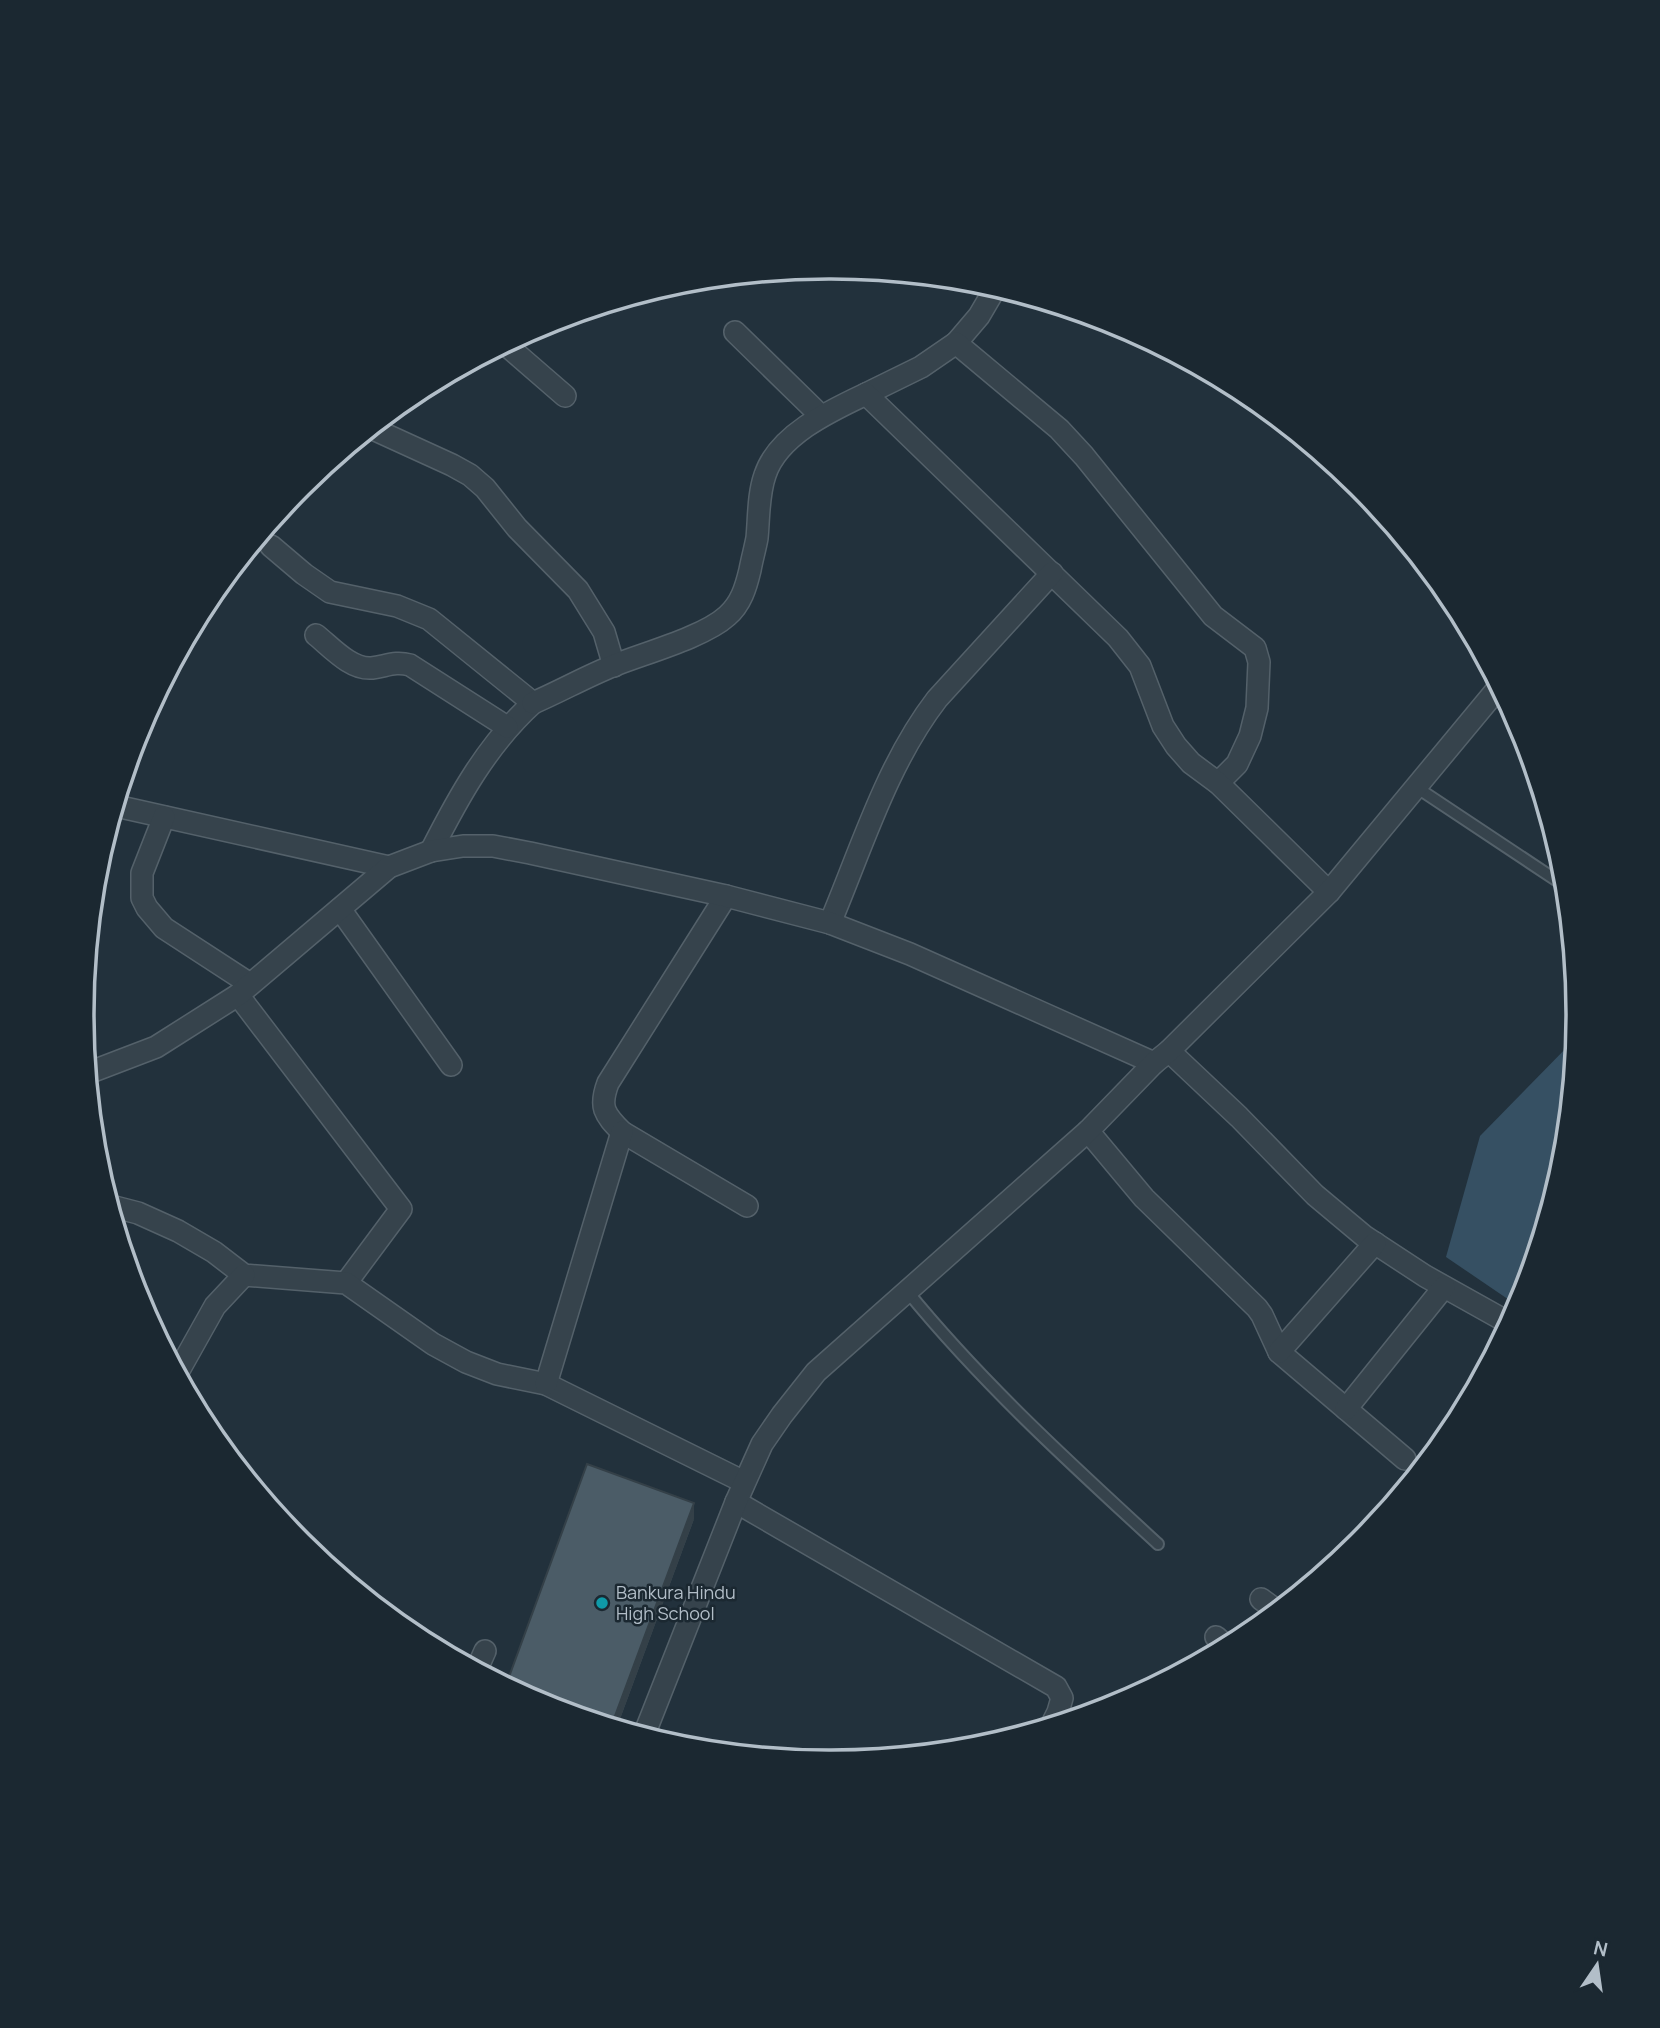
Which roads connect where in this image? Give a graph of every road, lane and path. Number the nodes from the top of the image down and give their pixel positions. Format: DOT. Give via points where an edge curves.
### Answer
graph roads {
  1 [pos="990,297"];
  2 [pos="734,332"];
  3 [pos="956,343"];
  4 [pos="513,351"];
  5 [pos="866,394"];
  6 [pos="565,396"];
  7 [pos="820,415"];
  8 [pos="379,432"];
  9 [pos="271,546"];
  10 [pos="1052,573"];
  11 [pos="316,635"];
  12 [pos="614,666"];
  13 [pos="1493,695"];
  14 [pos="533,703"];
  15 [pos="507,726"];
  16 [pos="1218,783"];
  17 [pos="1416,788"];
  18 [pos="125,808"];
  19 [pos="164,817"];
  20 [pos="431,851"];
  21 [pos="389,867"];
  22 [pos="1552,878"];
  23 [pos="1329,892"];
  24 [pos="726,896"];
  25 [pos="340,909"];
  26 [pos="830,923"];
  27 [pos="244,990"];
  28 [pos="1162,1057"];
  29 [pos="452,1065"];
  30 [pos="97,1070"];
  31 [pos="1088,1131"];
  32 [pos="622,1132"];
  33 [pos="747,1206"];
  34 [pos="121,1209"];
  35 [pos="1375,1243"];
  36 [pos="244,1275"];
  37 [pos="346,1283"];
  38 [pos="1444,1287"];
  39 [pos="907,1291"];
  40 [pos="1499,1318"];
  41 [pos="1279,1352"];
  42 [pos="183,1363"];
  43 [pos="546,1384"];
  44 [pos="1346,1409"];
  45 [pos="1405,1459"];
  46 [pos="744,1482"];
  47 [pos="736,1502"];
  48 [pos="1158,1544"];
  49 [pos="1056,1713"];
  50 [pos="649,1726"];
  1 -- 3 [label="street"];
  2 -- 7 [label="street"];
  3 -- 5 [label="street" via="921,367"];
  3 -- 16 [label="street" via="1059,429 1213,616 1255,648 1259,662 1257,708 1250,736 1237,764"];
  4 -- 6 [label="street"];
  5 -- 7 [label="street"];
  5 -- 10 [label="street"];
  7 -- 12 [label="street" via="781,449 765,474 745,591 736,606 710,627"];
  8 -- 12 [label="street" via="452,465 485,488 578,590 604,632"];
  9 -- 14 [label="street" via="330,592 397,606 429,619"];
  10 -- 16 [label="street" via="1132,653 1176,746"];
  10 -- 26 [label="street" via="922,719 886,790"];
  11 -- 15 [label="street" via="361,667 410,664"];
  12 -- 14 [label="street"];
  13 -- 17 [label="street"];
  14 -- 15 [label="street"];
  15 -- 20 [label="street" via="466,785"];
  16 -- 23 [label="street"];
  17 -- 22 [label="lane"];
  17 -- 23 [label="street"];
  18 -- 19 [label="street"];
  19 -- 21 [label="street"];
  19 -- 27 [label="street" via="142,873 142,898 164,928"];
  20 -- 21 [label="street"];
  20 -- 24 [label="street" via="493,846"];
  21 -- 25 [label="street"];
  23 -- 28 [label="street"];
  24 -- 26 [label="street"];
  24 -- 32 [label="street" via="608,1083 604,1107"];
  25 -- 27 [label="street"];
  25 -- 29 [label="street"];
  26 -- 28 [label="street"];
  27 -- 30 [label="street" via="156,1047"];
  27 -- 37 [label="street" via="401,1209"];
  28 -- 31 [label="street"];
  28 -- 35 [label="street" via="1239,1116 1315,1195"];
  31 -- 39 [label="street"];
  31 -- 41 [label="street" via="1144,1198 1257,1308"];
  32 -- 33 [label="street"];
  32 -- 43 [label="street"];
  34 -- 36 [label="street" via="178,1231"];
  35 -- 38 [label="street"];
  35 -- 41 [label="street"];
  36 -- 37 [label="street"];
  36 -- 42 [label="street" via="215,1306"];
  37 -- 43 [label="street" via="466,1362"];
  38 -- 40 [label="street"];
  38 -- 44 [label="street"];
  39 -- 46 [label="street" via="816,1372 762,1444"];
  39 -- 48 [label="lane" via="984,1379"];
  41 -- 44 [label="street"];
  43 -- 46 [label="street"];
  44 -- 45 [label="street"];
  46 -- 47 [label="street"];
  47 -- 49 [label="street" via="1056,1687 1062,1698"];
  47 -- 50 [label="street"];
}
